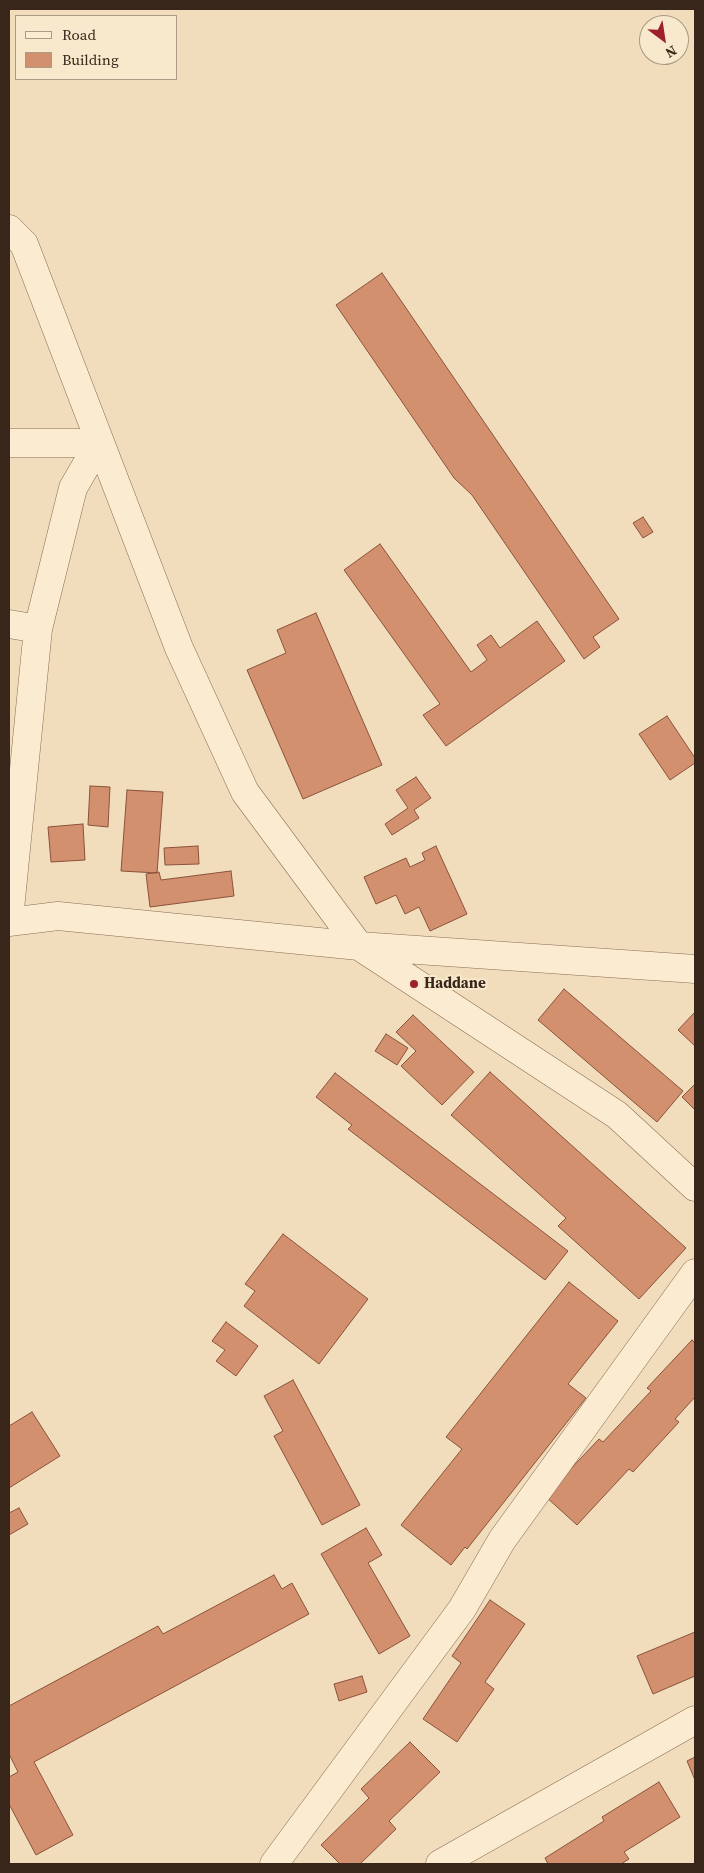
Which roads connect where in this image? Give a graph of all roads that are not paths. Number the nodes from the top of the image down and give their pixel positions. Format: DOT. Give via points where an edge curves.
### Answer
graph roads {
  1 [pos="9,229"];
  2 [pos="99,443"];
  3 [pos="9,444"];
  4 [pos="9,624"];
  5 [pos="38,628"];
  6 [pos="9,920"];
  7 [pos="359,946"];
  8 [pos="695,969"];
  9 [pos="695,1187"];
  10 [pos="695,1273"];
  11 [pos="695,1720"];
  12 [pos="274,1864"];
  13 [pos="440,1864"];
  1 -- 2 [label="street" via="24,244"];
  2 -- 3 [label="street"];
  2 -- 5 [label="street" via="73,488"];
  2 -- 7 [label="street" via="179,648 245,792"];
  4 -- 5 [label="street"];
  5 -- 6 [label="street"];
  6 -- 7 [label="street" via="58,916"];
  7 -- 8 [label="street"];
  7 -- 9 [label="street" via="617,1115"];
  10 -- 12 [label="street" via="502,1540 462,1609"];
  11 -- 13 [label="street"];
}
